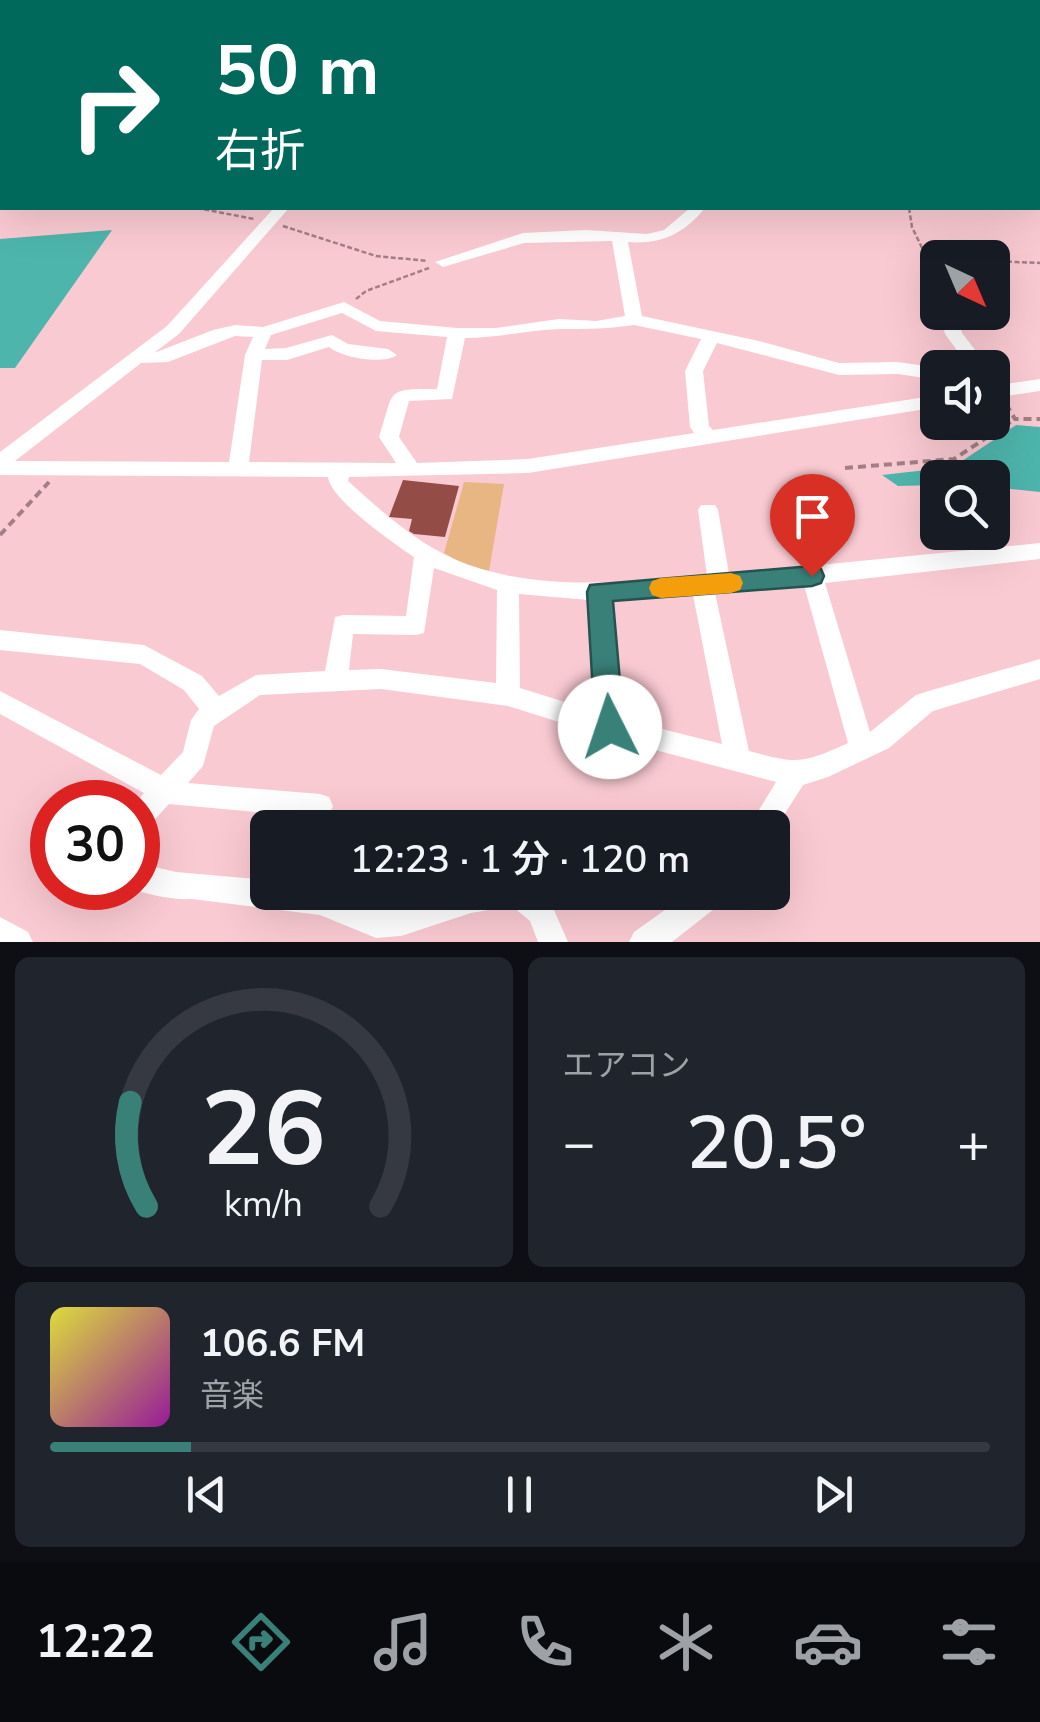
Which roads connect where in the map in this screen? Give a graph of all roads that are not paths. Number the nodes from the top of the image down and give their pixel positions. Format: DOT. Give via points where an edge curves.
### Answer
graph roads {
  1 [pos="280,210"];
  2 [pos="696,210"];
  3 [pos="620,240"];
  4 [pos="443,262"];
  5 [pos="190,313"];
  6 [pos="634,320"];
  7 [pos="230,330"];
  8 [pos="264,332"];
  9 [pos="457,333"];
  10 [pos="712,335"];
  11 [pos="388,355"];
  12 [pos="254,356"];
  13 [pos="137,357"];
  14 [pos="920,371"];
  15 [pos="1040,385"];
  16 [pos="1010,388"];
  17 [pos="920,404"];
  18 [pos="708,438"];
  19 [pos="0,465"];
  20 [pos="238,469"];
  21 [pos="339,470"];
  22 [pos="410,470"];
  23 [pos="708,510"];
  24 [pos="1040,551"];
  25 [pos="424,553"];
  26 [pos="812,576"];
  27 [pos="508,584"];
  28 [pos="711,584"];
  29 [pos="600,592"];
  30 [pos="0,640"];
  31 [pos="1040,669"];
  32 [pos="336,681"];
  33 [pos="508,695"];
  34 [pos="0,702"];
  35 [pos="215,710"];
  36 [pos="610,727"];
  37 [pos="862,748"];
  38 [pos="738,758"];
  39 [pos="795,776"];
  40 [pos="163,790"];
  41 [pos="160,793"];
  42 [pos="320,806"];
  43 [pos="773,810"];
  44 [pos="160,882"];
  45 [pos="250,892"];
  46 [pos="342,910"];
  47 [pos="436,910"];
  48 [pos="539,910"];
  49 [pos="690,910"];
  50 [pos="0,932"];
  51 [pos="18,942"];
  52 [pos="553,942"];
  53 [pos="644,942"];
  1 -- 5 [label="street"];
  2 -- 3 [label="street" via="668,232"];
  3 -- 4 [label="street" via="524,238"];
  3 -- 6 [label="street"];
  5 -- 7 [label="street"];
  5 -- 13 [label="street"];
  6 -- 9 [label="street"];
  6 -- 10 [label="street"];
  7 -- 8 [label="street"];
  7 -- 13 [label="street" via="162,358"];
  8 -- 9 [label="street" via="344,307 376,326"];
  8 -- 12 [label="street"];
  9 -- 22 [label="street" via="446,394 402,395 389,437"];
  10 -- 14 [label="street" via="839,370"];
  10 -- 18 [label="street" via="694,371 700,427"];
  11 -- 12 [label="street" via="342,348 332,340"];
  12 -- 20 [label="street"];
  13 -- 19 [label="street"];
  15 -- 16 [label="street"];
  17 -- 18 [label="street"];
  18 -- 22 [label="street" via="528,466"];
  19 -- 20 [label="street"];
  20 -- 21 [label="street"];
  21 -- 22 [label="street"];
  21 -- 25 [label="street" via="338,484"];
  23 -- 28 [label="street"];
  24 -- 26 [label="street"];
  25 -- 27 [label="street"];
  25 -- 32 [label="street" via="416,626 344,624"];
  26 -- 28 [label="street"];
  26 -- 37 [label="street"];
  27 -- 29 [label="street"];
  27 -- 33 [label="street"];
  28 -- 29 [label="street"];
  28 -- 38 [label="street"];
  29 -- 36 [label="street"];
  30 -- 35 [label="street" via="144,655 193,683"];
  31 -- 37 [label="street" via="925,703"];
  32 -- 33 [label="street" via="381,679"];
  32 -- 35 [label="street" via="256,685"];
  33 -- 36 [label="street"];
  34 -- 40 [label="street"];
  35 -- 40 [label="street" via="203,720 194,758"];
  36 -- 38 [label="street"];
  37 -- 39 [label="street"];
  38 -- 39 [label="street"];
  39 -- 43 [label="street"];
  40 -- 41 [label="street"];
  40 -- 42 [label="street"];
  44 -- 45 [label="street"];
  46 -- 47 [label="street" via="376,924"];
  48 -- 52 [label="street"];
  49 -- 53 [label="street"];
  50 -- 51 [label="street"];
}
